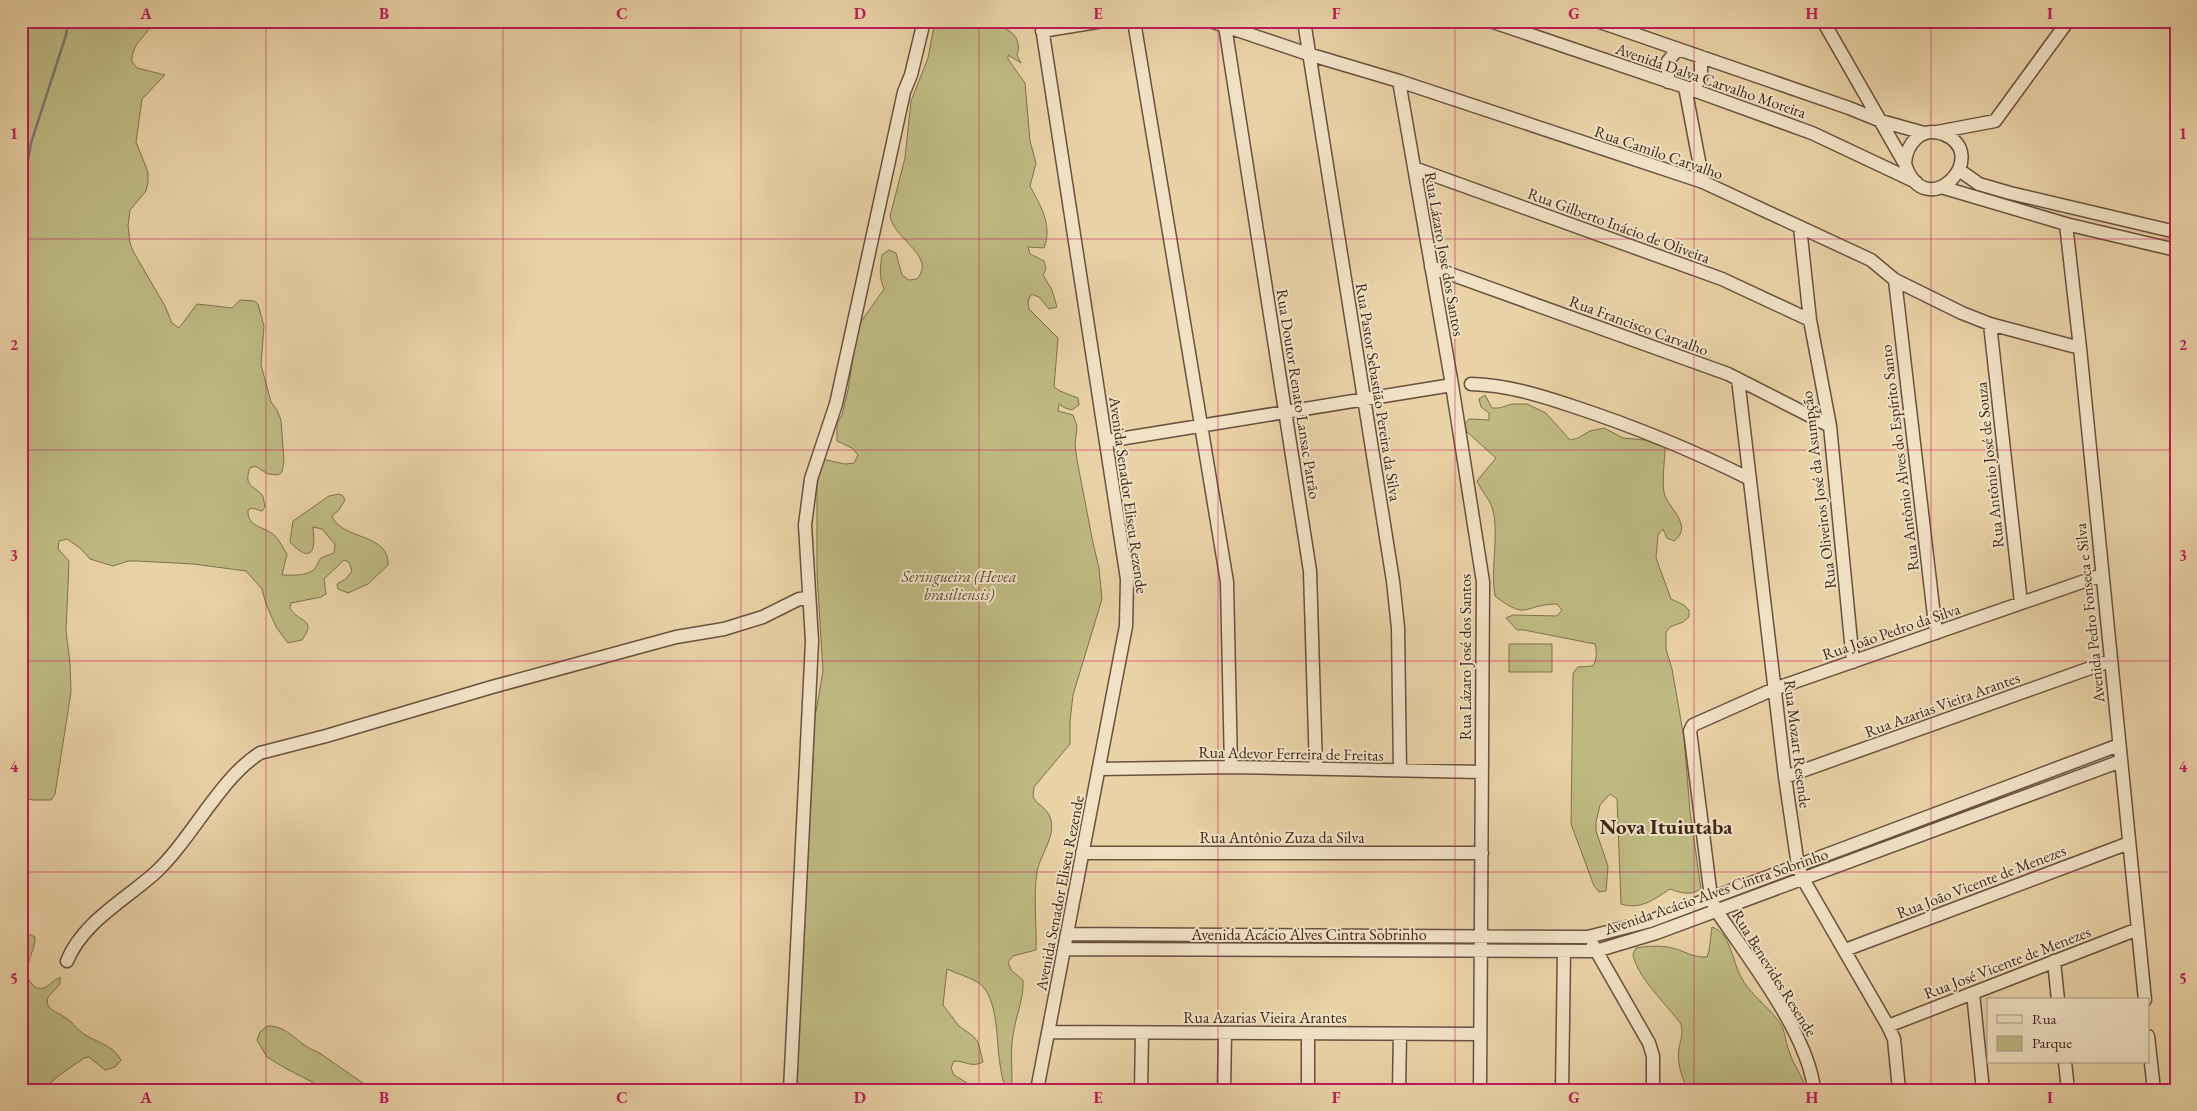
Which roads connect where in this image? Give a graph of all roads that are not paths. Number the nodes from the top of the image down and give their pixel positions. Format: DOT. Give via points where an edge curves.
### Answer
graph roads {
  1 [pos="924,21"];
  2 [pos="1103,21"];
  3 [pos="1134,21"];
  4 [pos="1210,21"];
  5 [pos="1304,21"];
  6 [pos="1490,21"];
  7 [pos="1597,21"];
  8 [pos="1823,21"];
  9 [pos="2068,21"];
  10 [pos="1042,26"];
  11 [pos="1225,26"];
  12 [pos="1678,49"];
  13 [pos="1308,54"];
  14 [pos="1701,57"];
  15 [pos="1399,81"];
  16 [pos="1668,82"];
  17 [pos="1859,84"];
  18 [pos="1689,89"];
  19 [pos="1849,108"];
  20 [pos="1880,122"];
  21 [pos="1937,132"];
  22 [pos="1924,133"];
  23 [pos="1905,164"];
  24 [pos="1414,168"];
  25 [pos="1959,170"];
  26 [pos="1704,182"];
  27 [pos="1916,182"];
  28 [pos="1941,187"];
  29 [pos="2066,224"];
  30 [pos="1800,227"];
  31 [pos="2176,232"];
  32 [pos="2176,250"];
  33 [pos="1431,267"];
  34 [pos="1895,280"];
  35 [pos="1810,320"];
  36 [pos="1990,324"];
  37 [pos="2080,348"];
  38 [pos="1738,379"];
  39 [pos="1472,384"];
  40 [pos="1452,385"];
  41 [pos="1364,400"];
  42 [pos="1286,412"];
  43 [pos="1200,424"];
  44 [pos="1830,426"];
  45 [pos="1107,441"];
  46 [pos="1750,479"];
  47 [pos="2102,575"];
  48 [pos="808,598"];
  49 [pos="2021,603"];
  50 [pos="1936,633"];
  51 [pos="2110,660"];
  52 [pos="1853,662"];
  53 [pos="1774,689"];
  54 [pos="1693,725"];
  55 [pos="2119,745"];
  56 [pos="2120,761"];
  57 [pos="1231,767"];
  58 [pos="1099,768"];
  59 [pos="1316,769"];
  60 [pos="1400,770"];
  61 [pos="1482,772"];
  62 [pos="1785,777"];
  63 [pos="2129,843"];
  64 [pos="1082,853"];
  65 [pos="1482,853"];
  66 [pos="1798,866"];
  67 [pos="1803,879"];
  68 [pos="1711,897"];
  69 [pos="1716,910"];
  70 [pos="2138,929"];
  71 [pos="1067,934"];
  72 [pos="1481,936"];
  73 [pos="1588,936"];
  74 [pos="1064,949"];
  75 [pos="1481,950"];
  76 [pos="1845,950"];
  77 [pos="1564,951"];
  78 [pos="1596,951"];
  79 [pos="67,961"];
  80 [pos="2054,962"];
  81 [pos="1973,993"];
  82 [pos="2058,998"];
  83 [pos="2145,998"];
  84 [pos="1888,1026"];
  85 [pos="1049,1032"];
  86 [pos="1142,1032"];
  87 [pos="1225,1033"];
  88 [pos="1308,1034"];
  89 [pos="1400,1034"];
  90 [pos="1480,1034"];
  91 [pos="2150,1054"];
  92 [pos="2065,1064"];
  93 [pos="790,1090"];
  94 [pos="1037,1090"];
  95 [pos="1141,1090"];
  96 [pos="1224,1090"];
  97 [pos="1308,1090"];
  98 [pos="1399,1090"];
  99 [pos="1480,1090"];
  100 [pos="1562,1090"];
  101 [pos="1652,1090"];
  102 [pos="1814,1090"];
  103 [pos="1899,1090"];
  104 [pos="1983,1090"];
  105 [pos="2068,1090"];
  106 [pos="2154,1090"];
  1 -- 48 [label="street" via="904,92 836,404 811,479 805,525"];
  2 -- 10 [label="street"];
  3 -- 43 [label="street"];
  4 -- 11 [label="street, Rua Camilo Carvalho"];
  5 -- 13 [label="street, Rua Pastor Sebastião Pereira da Silva"];
  6 -- 16 [label="street, Avenida Dalva Carvalho Moreira"];
  7 -- 12 [label="street, Avenida Dalva Carvalho Moreira"];
  8 -- 17 [label="street"];
  9 -- 21 [label="street" via="1995,121"];
  10 -- 45 [label="street, Avenida Senador Eliseu Rezende"];
  11 -- 13 [label="street, Rua Camilo Carvalho"];
  11 -- 42 [label="street, Rua Doutor Renato Lansac Patrão"];
  12 -- 14 [label="street, Avenida Dalva Carvalho Moreira"];
  12 -- 16 [label="street" via="1668,61"];
  13 -- 15 [label="street, Rua Camilo Carvalho"];
  13 -- 41 [label="street, Rua Pastor Sebastião Pereira da Silva"];
  14 -- 18 [label="street" via="1701,78"];
  14 -- 19 [label="street, Avenida Dalva Carvalho Moreira"];
  15 -- 24 [label="street, Rua Lázaro José dos Santos"];
  15 -- 26 [label="street, Rua Camilo Carvalho"];
  16 -- 18 [label="street, Avenida Dalva Carvalho Moreira"];
  17 -- 19 [label="street" via="1856,101"];
  17 -- 20 [label="street"];
  18 -- 26 [label="street"];
  18 -- 27 [label="street, Avenida Dalva Carvalho Moreira" via="1812,133"];
  19 -- 20 [label="street, Avenida Dalva Carvalho Moreira"];
  20 -- 22 [label="street, Avenida Dalva Carvalho Moreira"];
  20 -- 23 [label="street"];
  21 -- 22 [label="street"];
  21 -- 25 [label="street" via="1949,136 1958,146"];
  22 -- 23 [label="street" via="1909,145"];
  23 -- 27 [label="street"];
  24 -- 33 [label="street, Rua Lázaro José dos Santos"];
  24 -- 35 [label="street, Rua Gilberto Inácio de Oliveira" via="1722,280"];
  25 -- 28 [label="street" via="1949,184"];
  25 -- 31 [label="street" via="1979,184 2010,193"];
  26 -- 30 [label="street, Rua Camilo Carvalho"];
  27 -- 28 [label="street" via="1928,188"];
  28 -- 29 [label="street"];
  29 -- 32 [label="street"];
  29 -- 37 [label="street, Avenida Pedro Fonseca e Silva"];
  30 -- 34 [label="street, Rua Camilo Carvalho" via="1871,260"];
  30 -- 35 [label="street, Rua Oliveiros José da Asumpção"];
  33 -- 38 [label="street, Rua Francisco Carvalho"];
  33 -- 40 [label="street, Rua Lázaro José dos Santos"];
  34 -- 36 [label="street, Rua Camilo Carvalho"];
  34 -- 50 [label="street, Rua Antônio Alves do Espírito Santo"];
  35 -- 44 [label="street, Rua Oliveiros José da Asumpção"];
  36 -- 37 [label="street, Rua Camilo Carvalho"];
  36 -- 49 [label="street, Rua Antônio José de Souza"];
  37 -- 47 [label="street, Avenida Pedro Fonseca e Silva"];
  38 -- 44 [label="street, Rua Francisco Carvalho"];
  38 -- 46 [label="street, Rua Mozart Resende"];
  39 -- 46 [label="street" via="1517,388 1621,422"];
  40 -- 41 [label="street"];
  40 -- 61 [label="street, Rua Lázaro José dos Santos" via="1483,582"];
  41 -- 42 [label="street"];
  41 -- 60 [label="street, Rua Pastor Sebastião Pereira da Silva" via="1394,581 1398,628"];
  42 -- 43 [label="street"];
  42 -- 59 [label="street, Rua Doutor Renato Lansac Patrão" via="1310,571"];
  43 -- 45 [label="street"];
  43 -- 57 [label="street" via="1227,582"];
  44 -- 52 [label="street, Rua Oliveiros José da Asumpção"];
  45 -- 58 [label="street, Avenida Senador Eliseu Rezende" via="1127,579 1128,607"];
  46 -- 53 [label="street, Rua Mozart Resende"];
  47 -- 49 [label="street, Rua João Pedro da Silva"];
  47 -- 51 [label="street, Avenida Pedro Fonseca e Silva"];
  48 -- 79 [label="street" via="724,629 676,637 260,753 231,779 156,872 88,928"];
  48 -- 93 [label="street" via="812,641"];
  49 -- 50 [label="street, Rua João Pedro da Silva"];
  50 -- 52 [label="street, Rua João Pedro da Silva"];
  51 -- 55 [label="street, Avenida Pedro Fonseca e Silva"];
  51 -- 62 [label="street, Rua Azarias Vieira Arantes"];
  52 -- 53 [label="street, Rua João Pedro da Silva"];
  53 -- 54 [label="street, Rua João Pedro da Silva"];
  53 -- 62 [label="street, Rua Mozart Resende"];
  54 -- 68 [label="street, Rua Benevides Resende" via="1690,731"];
  55 -- 56 [label="street, Avenida Pedro Fonseca e Silva"];
  55 -- 66 [label="street, Avenida Acácio Alves Cintra Sobrinho"];
  56 -- 63 [label="street, Avenida Pedro Fonseca e Silva"];
  56 -- 67 [label="street, Avenida Acácio Alves Cintra Sobrinho"];
  57 -- 58 [label="street, Rua Adevor Ferreira de Freitas"];
  57 -- 59 [label="street, Rua Adevor Ferreira de Freitas"];
  58 -- 64 [label="street, Avenida Senador Eliseu Rezende"];
  59 -- 60 [label="street, Rua Adevor Ferreira de Freitas"];
  60 -- 61 [label="street, Rua Adevor Ferreira de Freitas"];
  61 -- 65 [label="street, Rua Lázaro José dos Santos"];
  62 -- 66 [label="street, Rua Mozart Resende"];
  63 -- 70 [label="street, Avenida Pedro Fonseca e Silva"];
  63 -- 76 [label="street, Rua João Vicente de Menezes"];
  64 -- 65 [label="street, Rua Antônio Zuza da Silva"];
  64 -- 71 [label="street, Avenida Senador Eliseu Rezende"];
  65 -- 72 [label="street, Rua Lázaro José dos Santos"];
  66 -- 67 [label="street, Rua Mozart Resende"];
  66 -- 68 [label="street, Avenida Acácio Alves Cintra Sobrinho"];
  67 -- 69 [label="street, Avenida Acácio Alves Cintra Sobrinho"];
  67 -- 76 [label="street, Rua Mozart Resende"];
  68 -- 69 [label="street, Rua Benevides Resende"];
  68 -- 73 [label="street, Avenida Acácio Alves Cintra Sobrinho" via="1650,921"];
  69 -- 78 [label="street, Avenida Acácio Alves Cintra Sobrinho"];
  69 -- 102 [label="street, Rua Benevides Resende" via="1781,1008 1805,1052"];
  70 -- 80 [label="street, Rua José Vicente de Menezes"];
  70 -- 83 [label="street, Avenida Pedro Fonseca e Silva"];
  71 -- 72 [label="street, Avenida Acácio Alves Cintra Sobrinho"];
  71 -- 74 [label="street, Avenida Senador Eliseu Rezende"];
  72 -- 73 [label="street, Avenida Acácio Alves Cintra Sobrinho"];
  72 -- 75 [label="street, Rua Lázaro José dos Santos"];
  73 -- 78 [label="street"];
  74 -- 75 [label="street, Avenida Acácio Alves Cintra Sobrinho"];
  74 -- 85 [label="street, Avenida Senador Eliseu Rezende"];
  75 -- 77 [label="street, Avenida Acácio Alves Cintra Sobrinho"];
  75 -- 90 [label="street, Rua Lázaro José dos Santos"];
  76 -- 84 [label="street, Rua Mozart Resende"];
  77 -- 78 [label="street, Avenida Acácio Alves Cintra Sobrinho"];
  77 -- 100 [label="street"];
  78 -- 101 [label="street" via="1649,1043 1653,1056"];
  80 -- 81 [label="street, Rua José Vicente de Menezes"];
  80 -- 82 [label="street"];
  81 -- 84 [label="street, Rua José Vicente de Menezes"];
  81 -- 104 [label="street"];
  84 -- 103 [label="street, Rua Mozart Resende" via="1894,1039"];
  85 -- 86 [label="street, Rua Azarias Vieira Arantes"];
  85 -- 94 [label="street, Avenida Senador Eliseu Rezende"];
  86 -- 87 [label="street, Rua Azarias Vieira Arantes"];
  86 -- 95 [label="street"];
  87 -- 88 [label="street, Rua Azarias Vieira Arantes"];
  87 -- 96 [label="street"];
  88 -- 89 [label="street, Rua Azarias Vieira Arantes"];
  88 -- 97 [label="street"];
  89 -- 90 [label="street, Rua Azarias Vieira Arantes"];
  89 -- 98 [label="street"];
  90 -- 99 [label="street, Rua Lázaro José dos Santos"];
  91 -- 106 [label="street"];
  92 -- 105 [label="street"];
}
